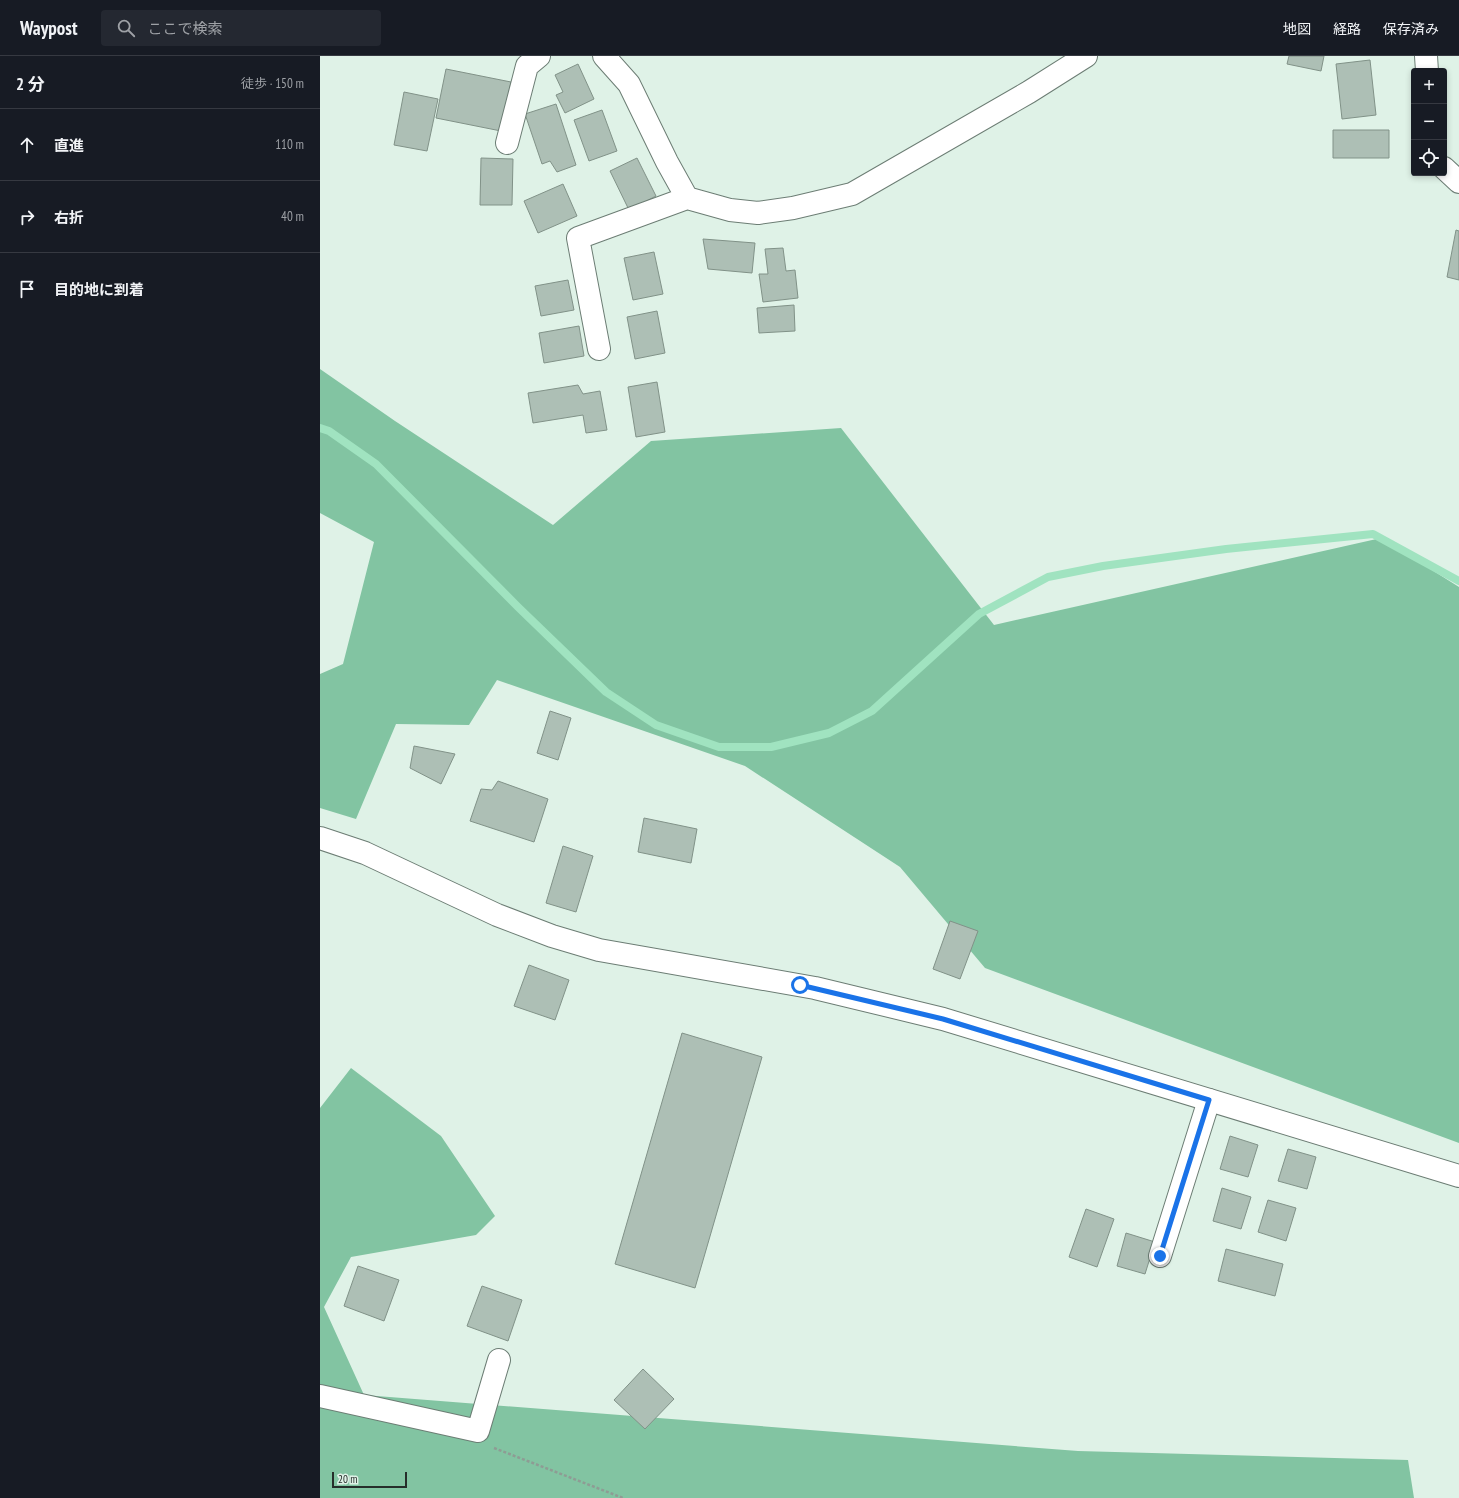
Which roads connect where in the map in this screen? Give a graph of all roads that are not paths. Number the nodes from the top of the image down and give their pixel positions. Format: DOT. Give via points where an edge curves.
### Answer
graph roads {
  1 [pos="539,56"];
  2 [pos="604,56"];
  3 [pos="1086,56"];
  4 [pos="1426,56"];
  5 [pos="1426,68"];
  6 [pos="507,142"];
  7 [pos="1447,171"];
  8 [pos="1459,182"];
  9 [pos="687,198"];
  10 [pos="599,349"];
  11 [pos="320,838"];
  12 [pos="1209,1100"];
  13 [pos="1459,1176"];
  14 [pos="1160,1256"];
  15 [pos="499,1360"];
  16 [pos="320,1396"];
  1 -- 6 [label="street" via="527,66"];
  2 -- 9 [label="street" via="629,84"];
  3 -- 9 [label="street" via="1029,92 852,194 793,208 758,213 730,210"];
  4 -- 5 [label="street"];
  7 -- 8 [label="street"];
  9 -- 10 [label="street" via="578,238"];
  11 -- 12 [label="street" via="365,853 497,915 552,936 600,950 816,988 943,1019"];
  12 -- 13 [label="street"];
  12 -- 14 [label="street"];
  15 -- 16 [label="street" via="478,1431"];
}
